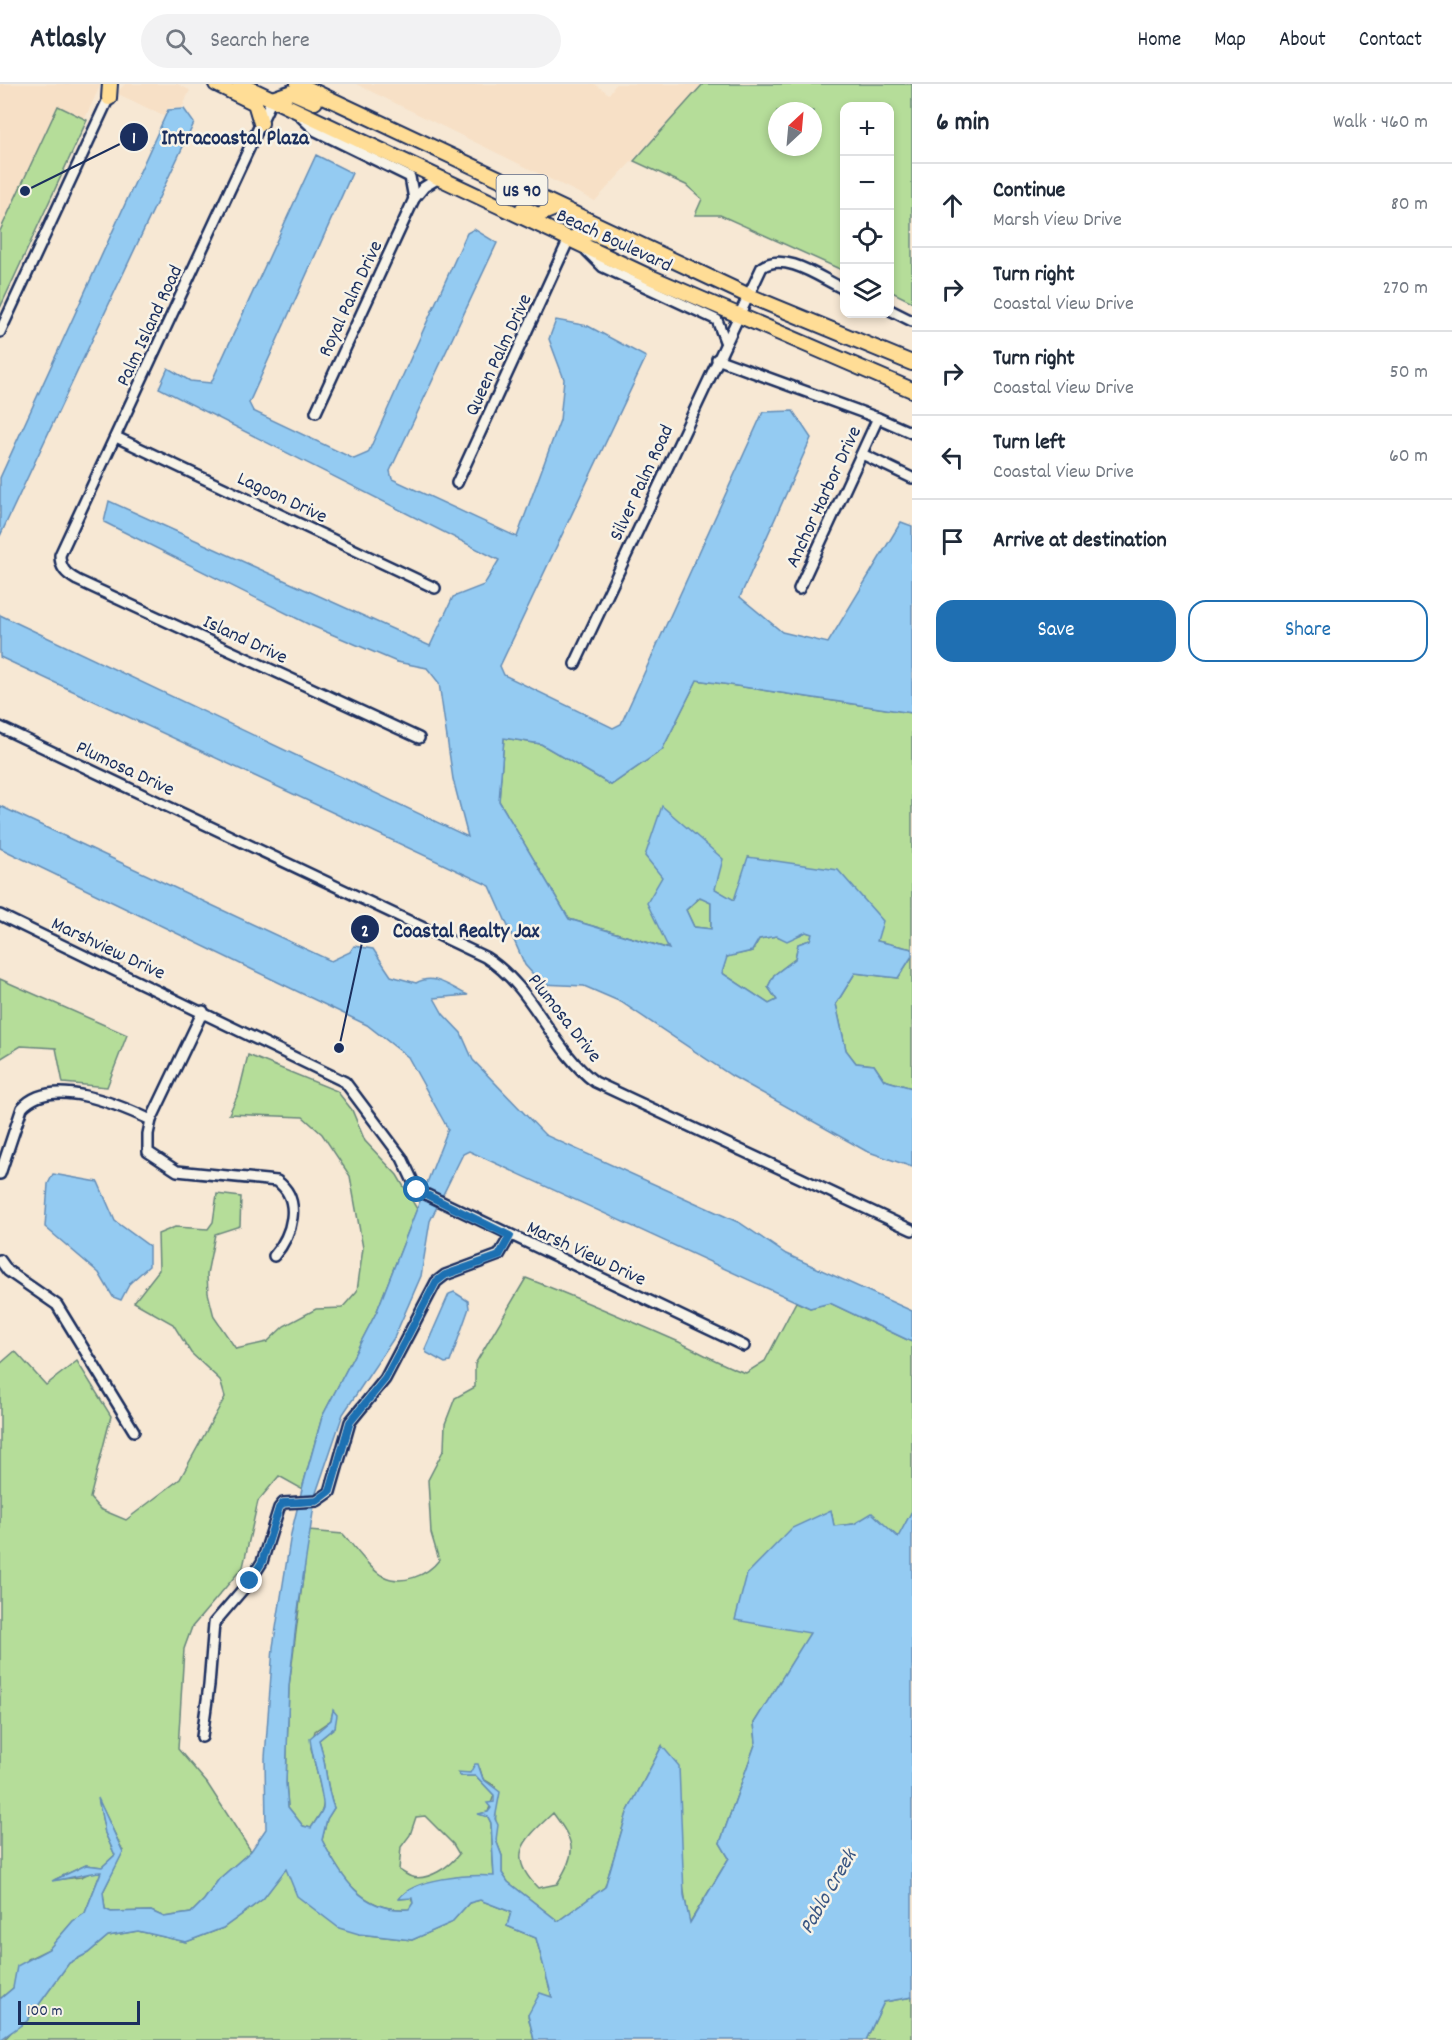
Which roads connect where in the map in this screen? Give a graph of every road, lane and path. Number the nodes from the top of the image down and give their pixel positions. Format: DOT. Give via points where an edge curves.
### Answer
graph roads {
  1 [pos="115,84"];
  2 [pos="216,84"];
  3 [pos="240,84"];
  4 [pos="298,84"];
  5 [pos="110,91"];
  6 [pos="272,99"];
  7 [pos="292,109"];
  8 [pos="261,123"];
  9 [pos="405,134"];
  10 [pos="445,181"];
  11 [pos="414,199"];
  12 [pos="558,207"];
  13 [pos="575,242"];
  14 [pos="709,277"];
  15 [pos="840,287"];
  16 [pos="747,295"];
  17 [pos="894,312"];
  18 [pos="737,316"];
  19 [pos="912,321"];
  20 [pos="0,332"];
  21 [pos="725,343"];
  22 [pos="717,359"];
  23 [pos="912,363"];
  24 [pos="912,390"];
  25 [pos="316,412"];
  26 [pos="878,418"];
  27 [pos="912,433"];
  28 [pos="116,437"];
  29 [pos="862,454"];
  30 [pos="912,477"];
  31 [pos="457,483"];
  32 [pos="61,567"];
  33 [pos="435,588"];
  34 [pos="799,589"];
  35 [pos="575,664"];
  36 [pos="0,727"];
  37 [pos="419,738"];
  38 [pos="0,915"];
  39 [pos="203,1011"];
  40 [pos="151,1120"];
  41 [pos="0,1174"];
  42 [pos="912,1230"];
  43 [pos="510,1236"];
  44 [pos="274,1256"];
  45 [pos="0,1260"];
  46 [pos="8,1271"];
  47 [pos="0,1280"];
  48 [pos="744,1346"];
  49 [pos="134,1431"];
  50 [pos="202,1737"];
  1 -- 5 [label="street"];
  2 -- 8 [label="highway" via="255,103"];
  3 -- 6 [label="highway, Beach Boulevard / US 90"];
  4 -- 9 [label="highway, US 90"];
  5 -- 20 [label="street"];
  6 -- 7 [label="highway, Beach Boulevard / US 90"];
  6 -- 8 [label="street, Palm Island Road"];
  6 -- 9 [label="highway" via="292,92 383,134"];
  7 -- 10 [label="highway, Beach Boulevard / US 90"];
  7 -- 11 [label="street" via="316,131 410,177"];
  8 -- 28 [label="street, Palm Island Road"];
  9 -- 12 [label="highway, US 90"];
  10 -- 11 [label="street, Royal Palm Drive" via="424,187"];
  10 -- 12 [label="highway" via="477,186 538,215"];
  10 -- 13 [label="highway, Beach Boulevard / US 90"];
  11 -- 25 [label="street, Royal Palm Drive"];
  12 -- 14 [label="highway, US 90"];
  13 -- 14 [label="highway" via="591,233 684,274"];
  13 -- 18 [label="highway, Beach Boulevard / US 90"];
  13 -- 21 [label="street" via="603,267 717,320"];
  13 -- 31 [label="street, Queen Palm Drive"];
  14 -- 16 [label="highway, US 90"];
  15 -- 16 [label="street, Silver Palm Road" via="788,262 770,261 755,276"];
  16 -- 18 [label="street, Silver Palm Road"];
  16 -- 23 [label="highway, US 90"];
  17 -- 19 [label="street"];
  18 -- 21 [label="street, Silver Palm Road"];
  18 -- 24 [label="highway, Beach Boulevard / US 90"];
  21 -- 22 [label="street, Silver Palm Road"];
  22 -- 26 [label="street"];
  22 -- 35 [label="street, Silver Palm Road"];
  26 -- 27 [label="street"];
  26 -- 29 [label="street, Anchor Harbor Drive"];
  28 -- 32 [label="street, Palm Island Road" via="60,555"];
  28 -- 33 [label="street, Lagoon Drive"];
  29 -- 30 [label="street"];
  29 -- 34 [label="street, Anchor Harbor Drive"];
  32 -- 37 [label="street, Island Drive" via="77,580"];
  36 -- 42 [label="street, Plumosa Drive" via="485,957 523,990 577,1065 595,1082"];
  38 -- 39 [label="street, Marshview Drive"];
  39 -- 40 [label="street"];
  39 -- 43 [label="street, Marsh View Drive" via="345,1082 402,1158 417,1190"];
  40 -- 41 [label="street" via="105,1099 48,1093 28,1101 22,1108"];
  40 -- 44 [label="street" via="148,1152 166,1166 193,1174 277,1181 286,1188 292,1201 291,1225"];
  43 -- 48 [label="street, Marsh View Drive"];
  43 -- 50 [label="street" via="499,1256 445,1275 436,1282 385,1379 350,1422 330,1491 317,1501 283,1503 279,1508 262,1562 213,1623"];
  45 -- 46 [label="street"];
  46 -- 47 [label="street"];
  46 -- 49 [label="street" via="57,1305"];
}
